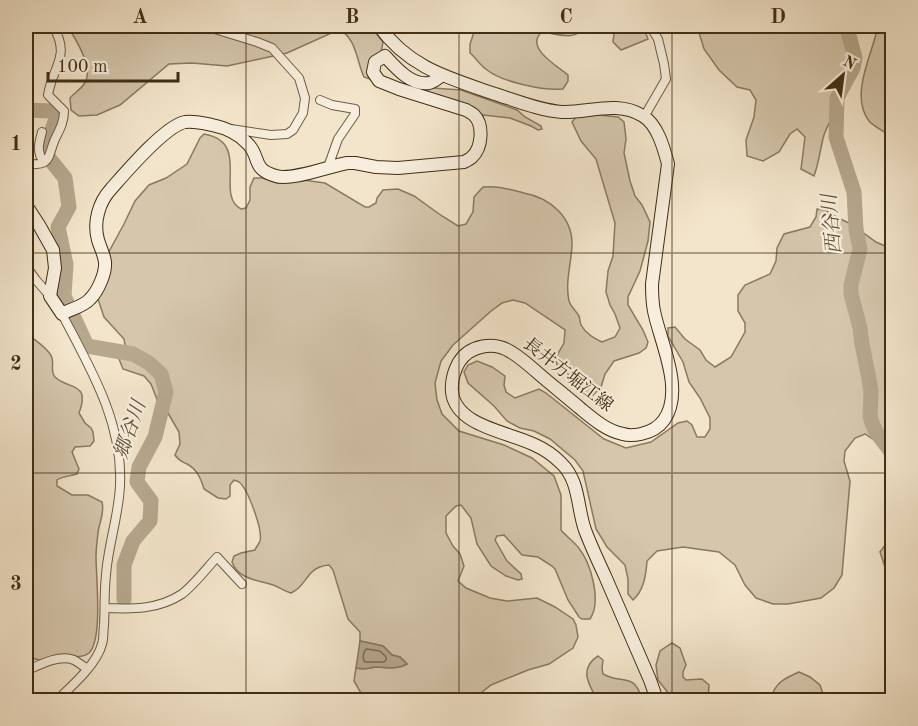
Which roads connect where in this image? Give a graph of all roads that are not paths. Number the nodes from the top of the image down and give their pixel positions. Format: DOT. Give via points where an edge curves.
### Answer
graph roads {
  1 [pos="53,26"];
  2 [pos="205,26"];
  3 [pos="379,26"];
  4 [pos="650,26"];
  5 [pos="389,40"];
  6 [pos="385,56"];
  7 [pos="441,76"];
  8 [pos="320,100"];
  9 [pos="645,117"];
  10 [pos="228,128"];
  11 [pos="42,132"];
  12 [pos="44,162"];
  13 [pos="26,164"];
  14 [pos="328,167"];
  15 [pos="26,205"];
  16 [pos="26,266"];
  17 [pos="50,296"];
  18 [pos="64,313"];
  19 [pos="242,584"];
  20 [pos="105,608"];
  21 [pos="87,669"];
  22 [pos="26,671"];
  23 [pos="57,700"];
  24 [pos="657,700"];
  1 -- 12 [label="street" via="62,47 48,95 64,111 64,119 52,153"];
  2 -- 10 [label="street" via="272,48 299,78 305,98 303,113 287,134"];
  3 -- 5 [label="main road"];
  4 -- 9 [label="street" via="658,39 666,79"];
  5 -- 6 [label="main road"];
  5 -- 7 [label="main road"];
  6 -- 7 [label="main road" via="410,79 431,83"];
  6 -- 14 [label="main road" via="375,62 373,72 379,81 475,116 481,134 477,150 464,162 398,168 355,163"];
  7 -- 9 [label="main road" via="528,105 563,112 603,107 624,109"];
  8 -- 14 [label="street" via="355,109"];
  9 -- 24 [label="main road, 長井方堀江線" via="658,134 668,164 651,299 672,390 664,420 657,427 635,435 608,429 510,351 497,346 467,352 451,384 460,411 490,428 535,444 571,475 584,529"];
  10 -- 14 [label="main road" via="249,145 260,168 272,175 291,177"];
  10 -- 18 [label="main road" via="198,121 174,126 137,159 101,204 98,239 105,262 97,289 90,300"];
  11 -- 12 [label="street" via="38,145"];
  12 -- 13 [label="street"];
  15 -- 17 [label="main road" via="53,250 55,268"];
  16 -- 17 [label="street"];
  17 -- 18 [label="main road"];
  18 -- 20 [label="street" via="112,418 117,441 120,485 106,574"];
  19 -- 20 [label="street" via="217,557 182,594 138,609"];
  20 -- 21 [label="street" via="103,643"];
  21 -- 22 [label="street" via="72,659 61,659"];
  21 -- 23 [label="street"];
}
